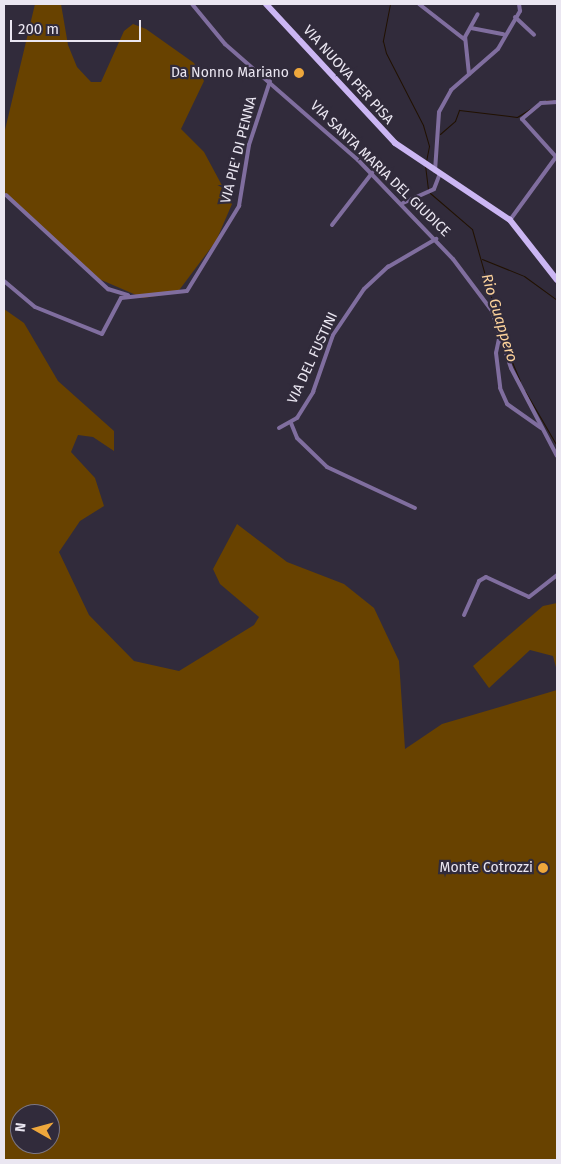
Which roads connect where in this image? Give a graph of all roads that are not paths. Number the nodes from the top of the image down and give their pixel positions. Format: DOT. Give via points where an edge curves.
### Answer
graph roads {
  1 [pos="192,4"];
  2 [pos="266,4"];
  3 [pos="419,4"];
  4 [pos="519,4"];
  5 [pos="478,14"];
  6 [pos="515,17"];
  7 [pos="471,28"];
  8 [pos="503,34"];
  9 [pos="534,35"];
  10 [pos="464,39"];
  11 [pos="469,74"];
  12 [pos="270,80"];
  13 [pos="557,102"];
  14 [pos="557,157"];
  15 [pos="436,171"];
  16 [pos="372,173"];
  17 [pos="6,195"];
  18 [pos="403,203"];
  19 [pos="510,220"];
  20 [pos="332,225"];
  21 [pos="436,239"];
  22 [pos="557,280"];
  23 [pos="4,281"];
  24 [pos="130,296"];
  25 [pos="500,334"];
  26 [pos="291,423"];
  27 [pos="279,428"];
  28 [pos="541,428"];
  29 [pos="555,448"];
  30 [pos="557,456"];
  31 [pos="415,508"];
  32 [pos="557,575"];
  33 [pos="464,615"];
  1 -- 12 [label="street, VIA SANTA MARIA DEL GIUDICE" via="225,44"];
  2 -- 15 [label="main road, VIA NUOVA PER PISA" via="388,137"];
  3 -- 10 [label="street"];
  4 -- 6 [label="street"];
  5 -- 7 [label="street"];
  6 -- 8 [label="street"];
  6 -- 9 [label="street"];
  7 -- 8 [label="street"];
  7 -- 10 [label="street"];
  8 -- 11 [label="street" via="500,42"];
  10 -- 11 [label="street"];
  11 -- 15 [label="street" via="451,90 437,116"];
  12 -- 16 [label="street, VIA SANTA MARIA DEL GIUDICE"];
  12 -- 24 [label="street, VIA PIE' DI PENNA" via="249,145 239,206 187,291"];
  13 -- 14 [label="street" via="541,103 522,118"];
  14 -- 19 [label="street"];
  15 -- 18 [label="street" via="434,189"];
  15 -- 19 [label="main road"];
  16 -- 18 [label="street, VIA SANTA MARIA DEL GIUDICE"];
  16 -- 20 [label="street"];
  17 -- 24 [label="street" via="108,289"];
  18 -- 21 [label="street, VIA SANTA MARIA DEL GIUDICE"];
  19 -- 22 [label="main road"];
  21 -- 25 [label="street, VIA SANTA MARIA DEL GIUDICE" via="476,287"];
  21 -- 26 [label="street, VIA DEL FUSTINI" via="378,274 350,306 333,335 313,392"];
  23 -- 24 [label="street" via="34,307 102,334 121,298"];
  25 -- 28 [label="street, VIA SANTA MARIA DEL GIUDICE"];
  25 -- 28 [label="street" via="496,353 500,388 507,404"];
  26 -- 27 [label="street, VIA DEL FUSTINI"];
  26 -- 31 [label="street" via="297,438 327,467"];
  28 -- 29 [label="street, VIA SANTA MARIA DEL GIUDICE"];
  29 -- 30 [label="street, VIA SANTA MARIA DEL GIUDICE"];
  32 -- 33 [label="street" via="529,597 486,577 479,581"];
}
